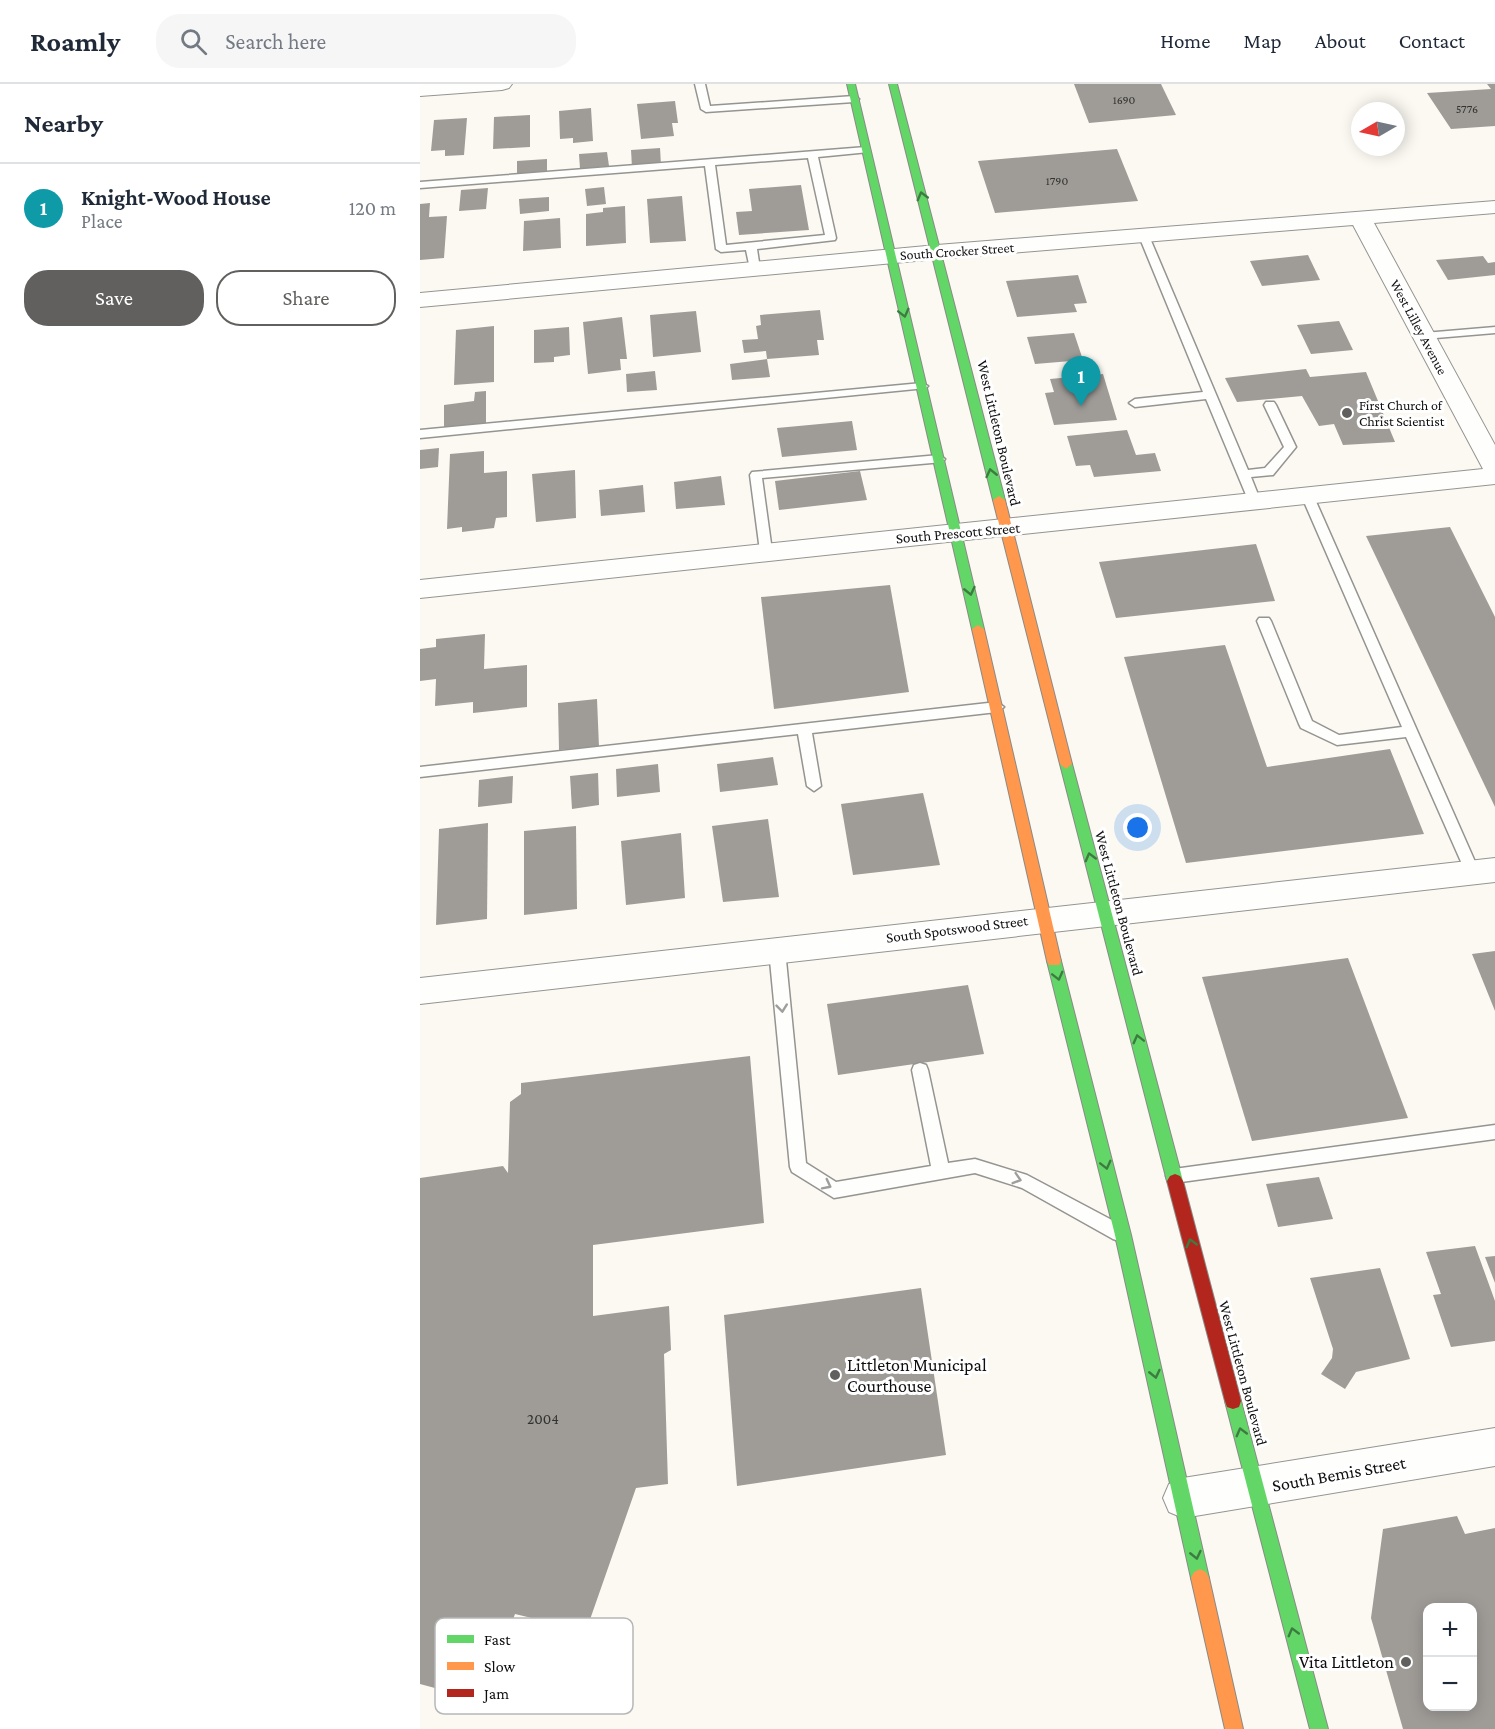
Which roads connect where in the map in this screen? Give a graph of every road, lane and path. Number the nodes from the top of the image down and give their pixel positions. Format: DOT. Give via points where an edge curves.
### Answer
graph roads {
  1 [pos="502,84"];
  2 [pos="700,84"];
  3 [pos="851,84"];
  4 [pos="893,84"];
  5 [pos="420,90"];
  6 [pos="854,99"];
  7 [pos="866,150"];
  8 [pos="812,154"];
  9 [pos="710,162"];
  10 [pos="420,185"];
  11 [pos="1495,207"];
  12 [pos="1360,218"];
  13 [pos="1144,236"];
  14 [pos="751,246"];
  15 [pos="937,252"];
  16 [pos="890,256"];
  17 [pos="755,269"];
  18 [pos="420,300"];
  19 [pos="1495,330"];
  20 [pos="1424,336"];
  21 [pos="922,386"];
  22 [pos="1210,395"];
  23 [pos="1135,403"];
  24 [pos="1270,405"];
  25 [pos="420,434"];
  26 [pos="939,459"];
  27 [pos="1495,468"];
  28 [pos="1243,474"];
  29 [pos="1495,476"];
  30 [pos="1308,497"];
  31 [pos="1255,502"];
  32 [pos="1005,530"];
  33 [pos="957,534"];
  34 [pos="766,551"];
  35 [pos="420,589"];
  36 [pos="1264,621"];
  37 [pos="997,706"];
  38 [pos="804,728"];
  39 [pos="1411,731"];
  40 [pos="420,772"];
  41 [pos="814,786"];
  42 [pos="1484,871"];
  43 [pos="1105,914"];
  44 [pos="1044,919"];
  45 [pos="777,950"];
  46 [pos="420,991"];
  47 [pos="920,1070"];
  48 [pos="1495,1132"];
  49 [pos="941,1172"];
  50 [pos="1174,1176"];
  51 [pos="1123,1235"];
  52 [pos="1495,1447"];
  53 [pos="1256,1488"];
  54 [pos="1183,1498"];
  55 [pos="1234,1729"];
  56 [pos="1319,1729"];
  1 -- 5 [label="street"];
  2 -- 6 [label="lane" via="706,109"];
  3 -- 6 [label="main road"];
  15 -- 4 [label="main road, West Littleton Boulevard, one-way"];
  6 -- 7 [label="main road"];
  7 -- 8 [label="lane"];
  7 -- 16 [label="main road"];
  8 -- 9 [label="lane"];
  8 -- 14 [label="lane" via="831,238"];
  9 -- 10 [label="lane"];
  9 -- 14 [label="lane" via="721,249"];
  11 -- 12 [label="street, South Crocker Street"];
  12 -- 13 [label="street, South Crocker Street"];
  12 -- 20 [label="street, West Lilley Avenue"];
  13 -- 15 [label="street, South Crocker Street"];
  13 -- 22 [label="lane"];
  14 -- 17 [label="lane"];
  15 -- 16 [label="street, South Crocker Street"];
  32 -- 15 [label="main road, West Littleton Boulevard, one-way"];
  16 -- 17 [label="street, South Crocker Street"];
  16 -- 21 [label="main road, one-way"];
  17 -- 18 [label="street, South Crocker Street"];
  19 -- 20 [label="lane"];
  20 -- 27 [label="street, West Lilley Avenue"];
  21 -- 25 [label="lane"];
  21 -- 26 [label="main road"];
  22 -- 23 [label="lane"];
  22 -- 28 [label="lane"];
  24 -- 28 [label="lane" via="1290,447 1269,472"];
  26 -- 33 [label="main road"];
  26 -- 34 [label="lane" via="756,475"];
  28 -- 31 [label="lane"];
  29 -- 30 [label="street, South Prescott Street"];
  30 -- 31 [label="street, South Prescott Street"];
  30 -- 39 [label="lane"];
  31 -- 32 [label="street, South Prescott Street"];
  32 -- 33 [label="street, South Prescott Street"];
  43 -- 32 [label="main road, West Littleton Boulevard, one-way"];
  33 -- 34 [label="street, South Prescott Street"];
  33 -- 37 [label="main road, one-way"];
  34 -- 35 [label="street, South Prescott Street"];
  36 -- 39 [label="lane" via="1306,724 1337,740"];
  37 -- 38 [label="lane"];
  37 -- 44 [label="main road"];
  38 -- 40 [label="lane"];
  38 -- 41 [label="lane"];
  39 -- 42 [label="lane"];
  42 -- 43 [label="street, South Spotswood Street"];
  43 -- 44 [label="street, South Spotswood Street"];
  50 -- 43 [label="main road, West Littleton Boulevard, one-way"];
  44 -- 45 [label="street, South Spotswood Street"];
  44 -- 51 [label="main road, one-way"];
  45 -- 46 [label="street, South Spotswood Street"];
  45 -- 49 [label="lane, one-way" via="798,1167 834,1190"];
  47 -- 49 [label="lane"];
  48 -- 50 [label="lane"];
  49 -- 51 [label="lane, one-way" via="975,1166 1028,1182"];
  53 -- 50 [label="main road, West Littleton Boulevard, one-way"];
  51 -- 54 [label="main road, one-way"];
  52 -- 53 [label="street, South Bemis Street"];
  53 -- 54 [label="street, South Bemis Street"];
  56 -- 53 [label="main road, West Littleton Boulevard, one-way"];
  54 -- 55 [label="main road, one-way"];
}
